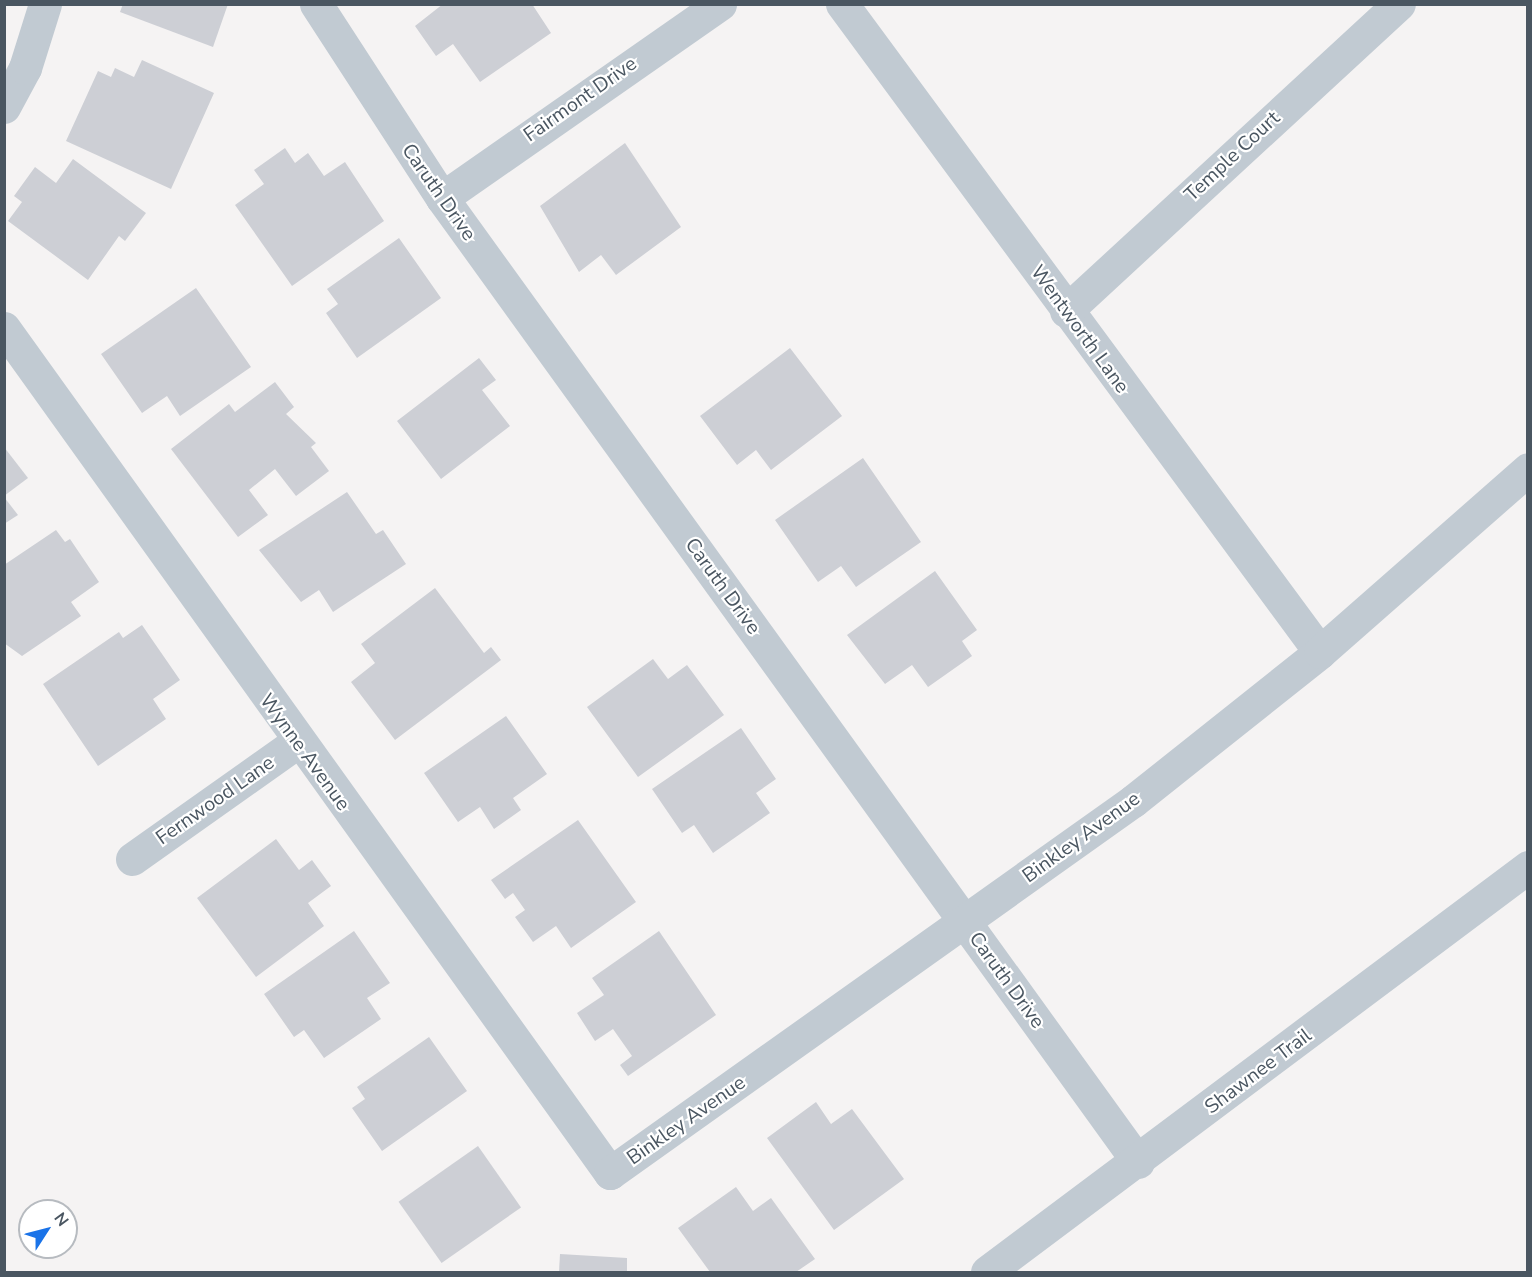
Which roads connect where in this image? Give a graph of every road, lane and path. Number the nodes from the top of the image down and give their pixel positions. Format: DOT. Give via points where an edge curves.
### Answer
graph roads {
  1 [pos="45,4"];
  2 [pos="316,4"];
  3 [pos="720,4"];
  4 [pos="842,4"];
  5 [pos="1399,4"];
  6 [pos="4,107"];
  7 [pos="442,198"];
  8 [pos="1066,311"];
  9 [pos="4,328"];
  10 [pos="1527,469"];
  11 [pos="1320,652"];
  12 [pos="297,742"];
  13 [pos="132,859"];
  14 [pos="1527,867"];
  15 [pos="964,921"];
  16 [pos="1138,1162"];
  17 [pos="610,1173"];
  18 [pos="987,1272"];
  1 -- 6 [label="street" via="25,68"];
  2 -- 7 [label="street, Caruth Drive"];
  3 -- 7 [label="street, Fairmont Drive"];
  4 -- 8 [label="street, Wentworth Lane"];
  5 -- 8 [label="street, Temple Court"];
  7 -- 15 [label="street, Caruth Drive"];
  8 -- 11 [label="street, Wentworth Lane"];
  9 -- 12 [label="street, Wynne Avenue"];
  10 -- 11 [label="street, Binkley Avenue"];
  11 -- 15 [label="street, Binkley Avenue" via="1133,801"];
  12 -- 13 [label="street, Fernwood Lane"];
  12 -- 17 [label="street, Wynne Avenue"];
  14 -- 16 [label="street, Shawnee Trail"];
  15 -- 16 [label="street, Caruth Drive"];
  15 -- 17 [label="street, Binkley Avenue"];
  16 -- 18 [label="street, Shawnee Trail"];
}
